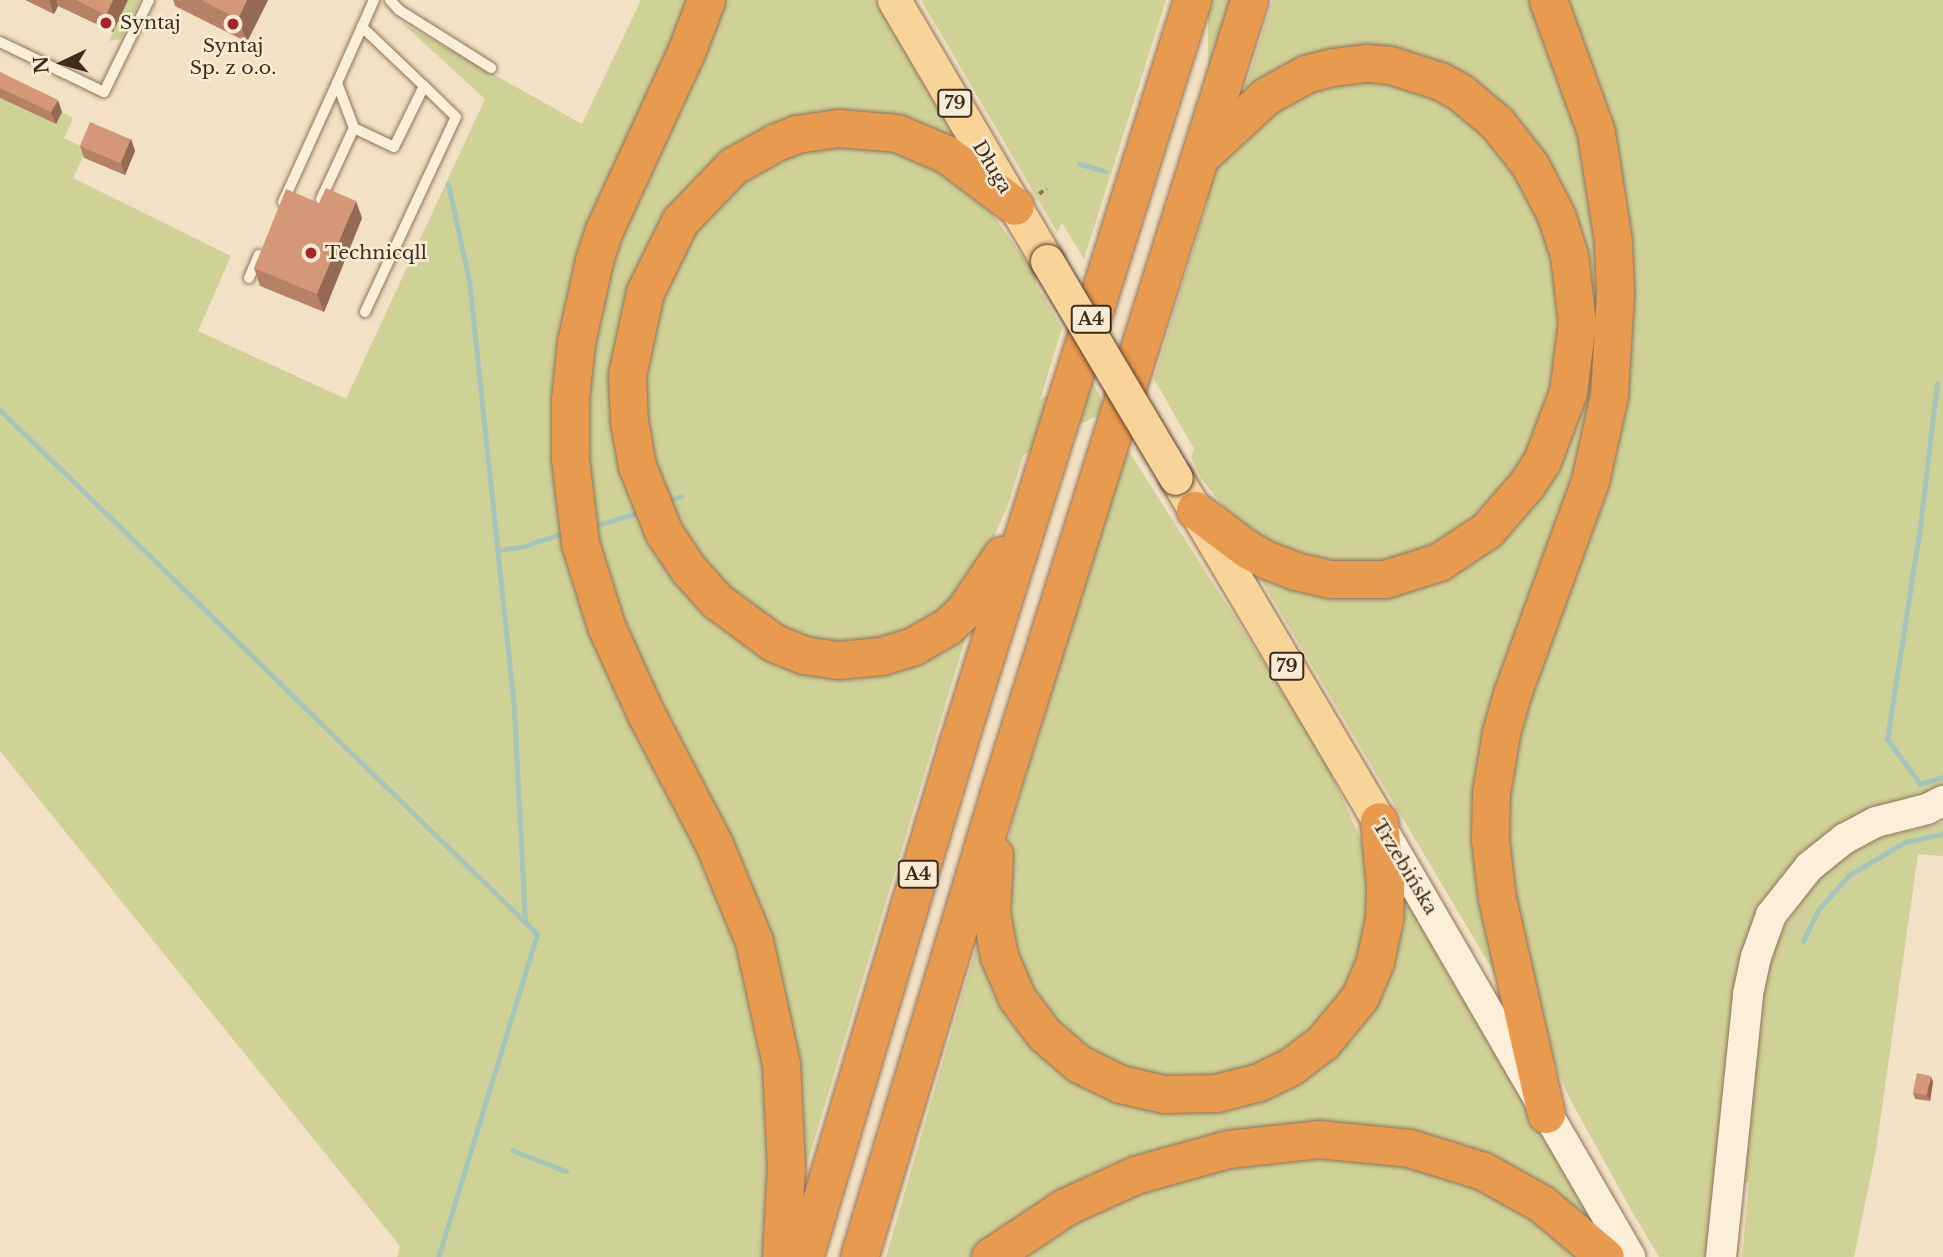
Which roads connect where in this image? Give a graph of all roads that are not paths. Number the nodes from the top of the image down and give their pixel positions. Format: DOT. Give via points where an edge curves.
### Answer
graph roads {
  1 [pos="149,0"];
  2 [pos="374,0"];
  3 [pos="390,0"];
  4 [pos="706,0"];
  5 [pos="894,0"];
  6 [pos="1192,0"];
  7 [pos="1249,0"];
  8 [pos="1548,0"];
  9 [pos="362,27"];
  10 [pos="0,42"];
  11 [pos="491,68"];
  12 [pos="337,83"];
  13 [pos="424,86"];
  14 [pos="354,128"];
  15 [pos="1199,158"];
  16 [pos="321,200"];
  17 [pos="1015,206"];
  18 [pos="276,217"];
  19 [pos="265,242"];
  20 [pos="249,278"];
  21 [pos="365,312"];
  22 [pos="1176,478"];
  23 [pos="1036,492"];
  24 [pos="1195,510"];
  25 [pos="999,793"];
  26 [pos="1938,807"];
  27 [pos="1378,821"];
  28 [pos="1546,1114"];
  29 [pos="781,1257"];
  30 [pos="804,1257"];
  31 [pos="859,1257"];
  32 [pos="990,1257"];
  33 [pos="1605,1257"];
  34 [pos="1630,1257"];
  35 [pos="1721,1257"];
  1 -- 10 [label="lane" via="104,92"];
  2 -- 9 [label="lane"];
  3 -- 11 [label="lane"];
  4 -- 29 [label="highway" via="594,261 572,368 569,458 580,543 606,626 735,887 761,965 781,1064 785,1111"];
  5 -- 17 [label="main road, Długa / 79"];
  6 -- 23 [label="highway, A4"];
  7 -- 15 [label="highway, A4"];
  8 -- 28 [label="highway" via="1596,132 1612,229 1615,294 1609,395 1590,481 1512,694 1491,793 1490,839 1497,899"];
  9 -- 12 [label="lane"];
  9 -- 13 [label="lane"];
  12 -- 14 [label="lane"];
  12 -- 18 [label="lane"];
  13 -- 14 [label="lane" via="394,147"];
  13 -- 21 [label="lane" via="456,117"];
  14 -- 16 [label="lane"];
  15 -- 24 [label="highway" via="1266,96 1306,74 1366,63 1390,65 1440,81 1497,123 1535,173 1569,255 1577,322 1568,392 1542,461 1487,530 1438,562 1385,579 1329,579 1267,560"];
  15 -- 25 [label="highway, A4"];
  17 -- 22 [label="main road, Długa / 79, bridge"];
  17 -- 23 [label="highway" via="946,154 897,133 838,128 776,142 715,182 667,243 637,320 627,398 637,466 654,514 675,551 735,616 774,643 804,655 838,660 881,656 914,646 948,626 978,594"];
  19 -- 20 [label="lane"];
  22 -- 24 [label="main road, Trzebińska / 79"];
  23 -- 30 [label="highway, A4"];
  24 -- 27 [label="main road, Trzebińska / 79"];
  25 -- 27 [label="highway" via="990,913 999,956 1017,998 1044,1034 1079,1063 1120,1084 1164,1094 1216,1093 1259,1082 1309,1054 1339,1027 1368,982 1381,939 1386,900"];
  25 -- 31 [label="highway, A4"];
  26 -- 35 [label="main road" via="1887,818 1844,839 1809,867 1771,915 1748,994"];
  27 -- 28 [label="main road, Trzebińska / 79"];
  28 -- 34 [label="main road, Trzebińska / 79"];
  32 -- 33 [label="highway" via="1041,1220 1135,1175 1228,1149 1318,1139 1409,1148 1483,1171 1542,1204"];
}
